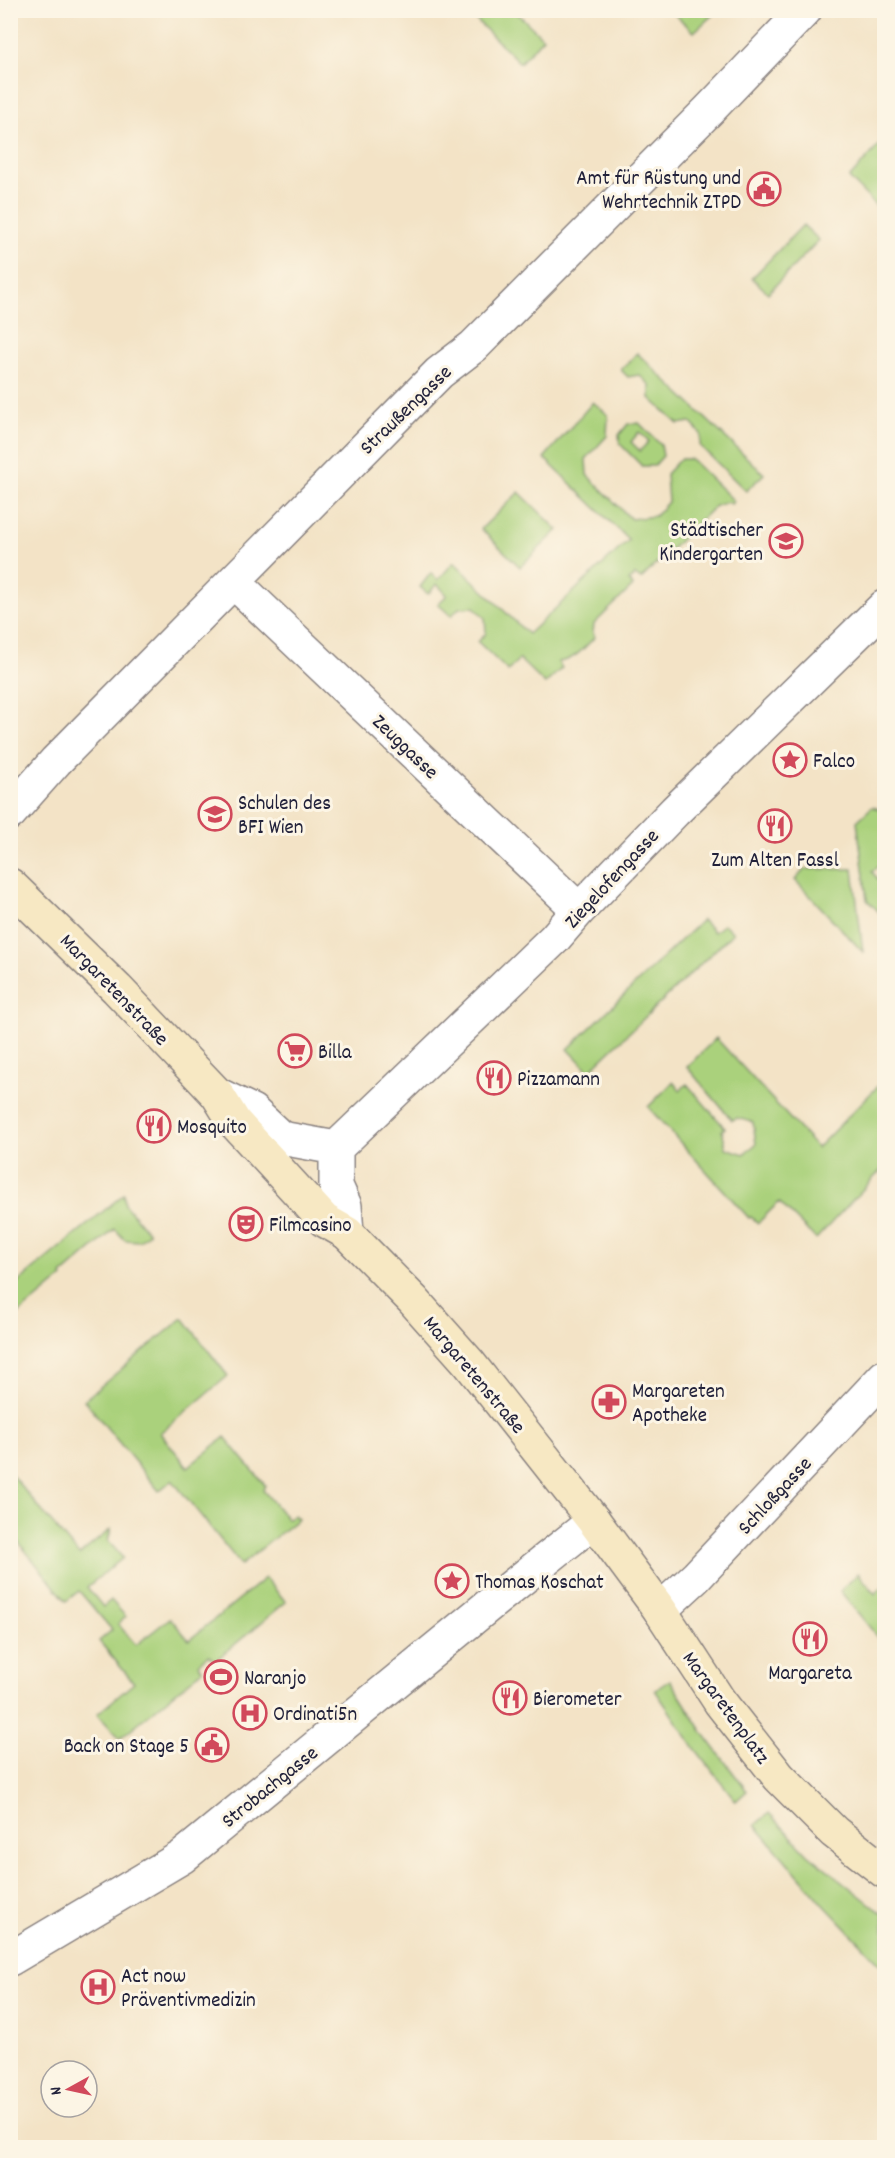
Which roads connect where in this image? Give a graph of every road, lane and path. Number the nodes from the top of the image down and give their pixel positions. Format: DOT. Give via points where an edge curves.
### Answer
graph roads {
  1 [pos="805,10"];
  2 [pos="234,582"];
  3 [pos="885,607"];
  4 [pos="10,813"];
  5 [pos="10,885"];
  6 [pos="579,910"];
  7 [pos="217,1094"];
  8 [pos="336,1148"];
  9 [pos="348,1233"];
  10 [pos="885,1377"];
  11 [pos="594,1521"];
  12 [pos="660,1610"];
  13 [pos="885,1870"];
  14 [pos="10,1959"];
  1 -- 2 [label="street, Straußengasse" via="474,346 439,373"];
  2 -- 4 [label="street, Straußengasse" via="56,761"];
  2 -- 6 [label="street, Zeuggasse"];
  3 -- 6 [label="street, Ziegelofengasse"];
  5 -- 7 [label="street, Margaretenstraße"];
  6 -- 8 [label="street, Ziegelofengasse" via="554,939"];
  7 -- 8 [label="street, Margaretenstraße" via="252,1111 281,1138"];
  7 -- 9 [label="street, Margaretenstraße" via="235,1123 324,1220"];
  8 -- 9 [label="street" via="336,1186 345,1206"];
  9 -- 11 [label="street, Margaretenstraße" via="469,1363"];
  10 -- 12 [label="street, Schloßgasse"];
  11 -- 12 [label="street, Margaretenplatz"];
  11 -- 14 [label="street, Strobachgasse" via="182,1857"];
  12 -- 13 [label="street, Margaretenplatz" via="720,1702 778,1777 834,1832"];
}
